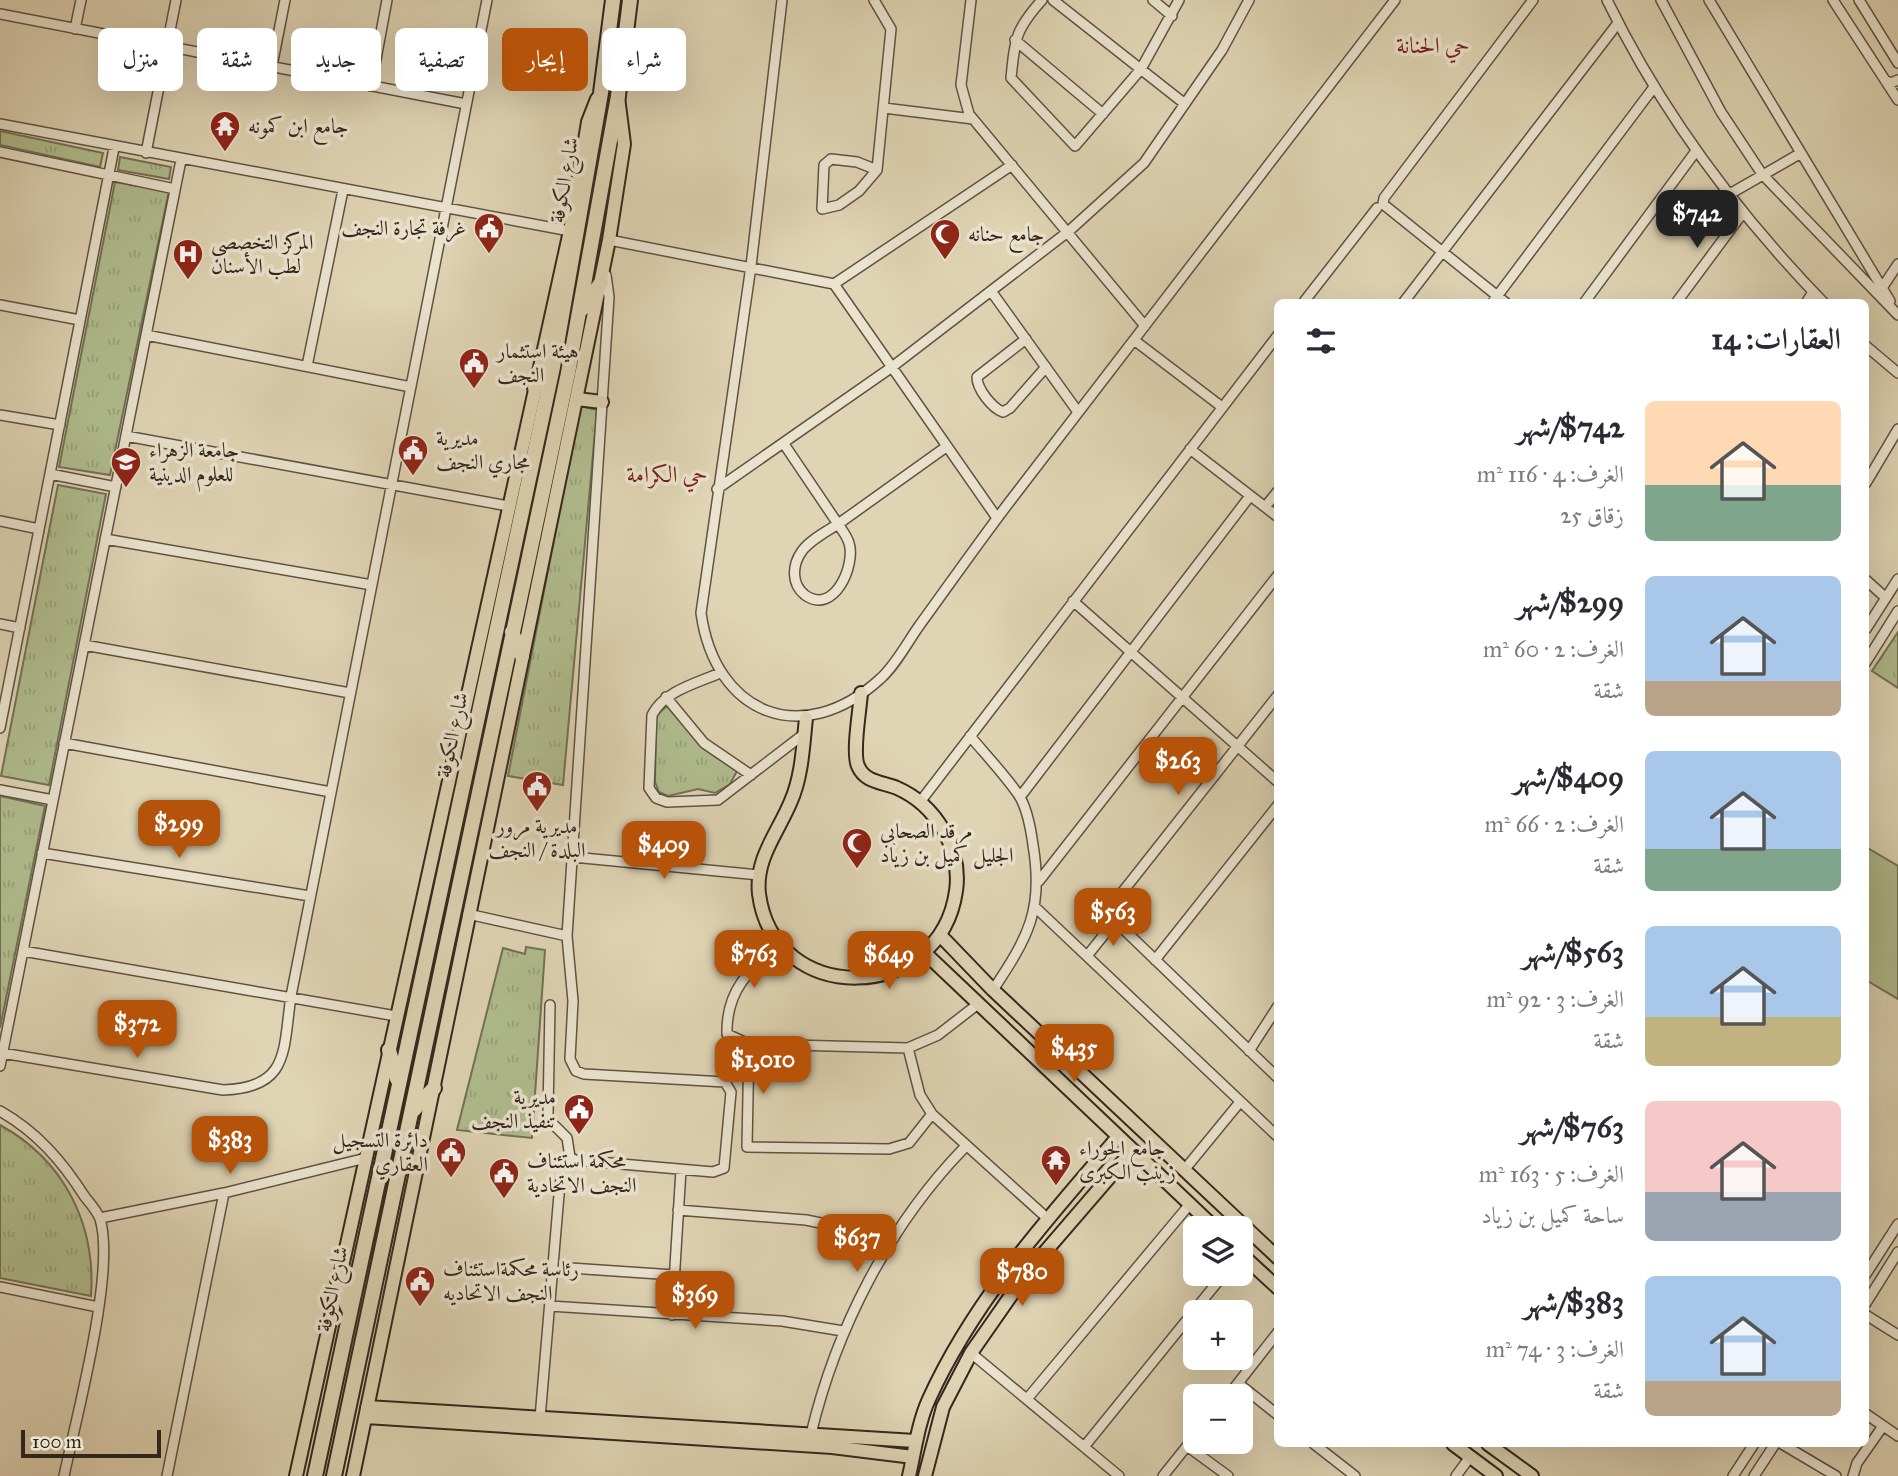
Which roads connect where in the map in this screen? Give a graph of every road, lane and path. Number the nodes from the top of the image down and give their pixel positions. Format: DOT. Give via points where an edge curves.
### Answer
graph roads {
  1 [pos="81,0"];
  2 [pos="176,0"];
  3 [pos="285,0"];
  4 [pos="387,0"];
  5 [pos="486,0"];
  6 [pos="613,0"];
  7 [pos="630,0"];
  8 [pos="782,0"];
  9 [pos="874,0"];
  10 [pos="971,0"];
  11 [pos="1041,0"];
  12 [pos="1053,0"];
  13 [pos="1153,0"];
  14 [pos="1179,0"];
  15 [pos="1250,0"];
  16 [pos="1395,0"];
  17 [pos="1533,0"];
  18 [pos="1608,0"];
  19 [pos="1661,0"];
  20 [pos="1709,0"];
  21 [pos="1833,0"];
  22 [pos="1859,0"];
  23 [pos="1867,5"];
  24 [pos="0,14"];
  25 [pos="1172,16"];
  26 [pos="1618,23"];
  27 [pos="170,28"];
  28 [pos="75,29"];
  29 [pos="98,33"];
  30 [pos="381,34"];
  31 [pos="1015,40"];
  32 [pos="277,41"];
  33 [pos="1898,63"];
  34 [pos="1141,69"];
  35 [pos="1885,80"];
  36 [pos="1898,80"];
  37 [pos="381,88"];
  38 [pos="1654,88"];
  39 [pos="158,91"];
  40 [pos="601,93"];
  41 [pos="618,96"];
  42 [pos="1898,100"];
  43 [pos="466,104"];
  44 [pos="1185,104"];
  45 [pos="884,108"];
  46 [pos="1103,114"];
  47 [pos="973,119"];
  48 [pos="0,124"];
  49 [pos="114,148"];
  50 [pos="1696,151"];
  51 [pos="0,152"];
  52 [pos="146,153"];
  53 [pos="1801,153"];
  54 [pos="181,160"];
  55 [pos="1012,164"];
  56 [pos="877,170"];
  57 [pos="1762,174"];
  58 [pos="108,177"];
  59 [pos="175,189"];
  60 [pos="343,190"];
  61 [pos="1728,195"];
  62 [pos="1377,208"];
  63 [pos="446,209"];
  64 [pos="1742,214"];
  65 [pos="570,231"];
  66 [pos="1069,231"];
  67 [pos="609,240"];
  68 [pos="1443,251"];
  69 [pos="1898,264"];
  70 [pos="751,266"];
  71 [pos="604,267"];
  72 [pos="601,283"];
  73 [pos="834,284"];
  74 [pos="1882,288"];
  75 [pos="991,291"];
  76 [pos="1813,292"];
  77 [pos="1306,299"];
  78 [pos="1406,299"];
  79 [pos="1495,299"];
  80 [pos="1587,299"];
  81 [pos="1679,299"];
  82 [pos="1809,299"];
  83 [pos="1820,299"];
  84 [pos="0,305"];
  85 [pos="579,313"];
  86 [pos="1898,315"];
  87 [pos="80,320"];
  88 [pos="1145,326"];
  89 [pos="146,335"];
  90 [pos="1026,338"];
  91 [pos="1134,340"];
  92 [pos="1274,340"];
  93 [pos="1869,349"];
  94 [pos="307,366"];
  95 [pos="552,367"];
  96 [pos="892,367"];
  97 [pos="1046,367"];
  98 [pos="1898,373"];
  99 [pos="411,387"];
  100 [pos="535,388"];
  101 [pos="577,399"];
  102 [pos="602,402"];
  103 [pos="1222,407"];
  104 [pos="1078,412"];
  105 [pos="0,415"];
  106 [pos="60,425"];
  107 [pos="1898,429"];
  108 [pos="126,436"];
  109 [pos="783,444"];
  110 [pos="946,447"];
  111 [pos="1189,449"];
  112 [pos="50,474"];
  113 [pos="1869,478"];
  114 [pos="391,485"];
  115 [pos="116,487"];
  116 [pos="717,489"];
  117 [pos="1250,496"];
  118 [pos="1274,496"];
  119 [pos="509,506"];
  120 [pos="1265,508"];
  121 [pos="1274,514"];
  122 [pos="997,518"];
  123 [pos="0,522"];
  124 [pos="838,524"];
  125 [pos="39,529"];
  126 [pos="105,539"];
  127 [pos="1898,579"];
  128 [pos="1274,580"];
  129 [pos="1869,583"];
  130 [pos="372,585"];
  131 [pos="1886,598"];
  132 [pos="1073,601"];
  133 [pos="1898,611"];
  134 [pos="0,624"];
  135 [pos="490,624"];
  136 [pos="1869,624"];
  137 [pos="20,628"];
  138 [pos="512,632"];
  139 [pos="84,645"];
  140 [pos="1869,652"];
  141 [pos="1132,653"];
  142 [pos="522,656"];
  143 [pos="720,673"];
  144 [pos="350,693"];
  145 [pos="861,693"];
  146 [pos="666,697"];
  147 [pos="1183,699"];
  148 [pos="1274,700"];
  149 [pos="806,718"];
  150 [pos="0,727"];
  151 [pos="804,734"];
  152 [pos="970,736"];
  153 [pos="64,743"];
  154 [pos="1237,747"];
  155 [pos="751,775"];
  156 [pos="1274,779"];
  157 [pos="0,790"];
  158 [pos="331,792"];
  159 [pos="1020,797"];
  160 [pos="53,800"];
  161 [pos="920,802"];
  162 [pos="1274,810"];
  163 [pos="42,853"];
  164 [pos="573,857"];
  165 [pos="759,875"];
  166 [pos="1039,881"];
  167 [pos="310,896"];
  168 [pos="1035,907"];
  169 [pos="468,914"];
  170 [pos="1115,921"];
  171 [pos="940,935"];
  172 [pos="567,936"];
  173 [pos="780,943"];
  174 [pos="23,951"];
  175 [pos="925,953"];
  176 [pos="1087,957"];
  177 [pos="1155,960"];
  178 [pos="993,990"];
  179 [pos="290,996"];
  180 [pos="978,1004"];
  181 [pos="550,1005"];
  182 [pos="1274,1012"];
  183 [pos="396,1016"];
  184 [pos="749,1044"];
  185 [pos="908,1048"];
  186 [pos="389,1050"];
  187 [pos="1249,1051"];
  188 [pos="2,1053"];
  189 [pos="1067,1058"];
  190 [pos="0,1066"];
  191 [pos="1051,1071"];
  192 [pos="1274,1074"];
  193 [pos="1092,1082"];
  194 [pos="398,1083"];
  195 [pos="433,1088"];
  196 [pos="1077,1095"];
  197 [pos="1240,1102"];
  198 [pos="0,1111"];
  199 [pos="410,1114"];
  200 [pos="932,1114"];
  201 [pos="1274,1133"];
  202 [pos="1118,1137"];
  203 [pos="965,1147"];
  204 [pos="1132,1150"];
  205 [pos="366,1158"];
  206 [pos="1185,1169"];
  207 [pos="681,1170"];
  208 [pos="560,1183"];
  209 [pos="224,1193"];
  210 [pos="1190,1204"];
  211 [pos="678,1210"];
  212 [pos="1202,1216"];
  213 [pos="100,1218"];
  214 [pos="1048,1219"];
  215 [pos="1898,1224"];
  216 [pos="894,1238"];
  217 [pos="1030,1239"];
  218 [pos="1044,1252"];
  219 [pos="1898,1252"];
  220 [pos="1274,1254"];
  221 [pos="1015,1259"];
  222 [pos="1253,1265"];
  223 [pos="570,1268"];
  224 [pos="1869,1269"];
  225 [pos="1026,1274"];
  226 [pos="674,1275"];
  227 [pos="338,1280"];
  228 [pos="1274,1284"];
  229 [pos="1214,1286"];
  230 [pos="0,1287"];
  231 [pos="1869,1298"];
  232 [pos="550,1306"];
  233 [pos="98,1307"];
  234 [pos="349,1309"];
  235 [pos="672,1315"];
  236 [pos="1869,1317"];
  237 [pos="843,1331"];
  238 [pos="1898,1335"];
  239 [pos="1274,1337"];
  240 [pos="971,1353"];
  241 [pos="1239,1384"];
  242 [pos="1253,1395"];
  243 [pos="1027,1399"];
  244 [pos="366,1412"];
  245 [pos="1274,1412"];
  246 [pos="1869,1416"];
  247 [pos="540,1418"];
  248 [pos="1883,1426"];
  249 [pos="811,1434"];
  250 [pos="1898,1436"];
  251 [pos="915,1441"];
  252 [pos="839,1443"];
  253 [pos="1869,1446"];
  254 [pos="1084,1447"];
  255 [pos="1318,1447"];
  256 [pos="1457,1447"];
  257 [pos="1492,1447"];
  258 [pos="1752,1447"];
  259 [pos="1773,1447"];
  260 [pos="1787,1447"];
  261 [pos="1868,1447"];
  262 [pos="1183,1451"];
  263 [pos="1198,1454"];
  264 [pos="913,1457"];
  265 [pos="1470,1457"];
  266 [pos="1482,1465"];
  267 [pos="64,1476"];
  268 [pos="167,1476"];
  269 [pos="296,1476"];
  270 [pos="315,1476"];
  271 [pos="334,1476"];
  272 [pos="353,1476"];
  273 [pos="909,1476"];
  274 [pos="925,1476"];
  275 [pos="1119,1476"];
  276 [pos="1163,1476"];
  277 [pos="1228,1476"];
  278 [pos="1355,1476"];
  279 [pos="1456,1476"];
  280 [pos="1496,1476"];
  281 [pos="1532,1476"];
  282 [pos="1733,1476"];
  283 [pos="1754,1476"];
  284 [pos="1836,1476"];
  285 [pos="1853,1476"];
  1 -- 28 [label="street"];
  2 -- 27 [label="street"];
  3 -- 32 [label="street"];
  4 -- 30 [label="street"];
  5 -- 43 [label="street"];
  6 -- 40 [label="highway, شارع الكوفة"];
  7 -- 41 [label="highway, شارع الكوفة"];
  8 -- 70 [label="street"];
  9 -- 45 [label="street" via="891,29"];
  10 -- 47 [label="street" via="961,86"];
  11 -- 31 [label="street" via="1022,22"];
  12 -- 34 [label="street"];
  13 -- 25 [label="street"];
  14 -- 25 [label="street"];
  15 -- 44 [label="street"];
  16 -- 88 [label="street"];
  17 -- 68 [label="street" via="1384,198 1388,210"];
  18 -- 26 [label="street"];
  19 -- 57 [label="street" via="1721,112"];
  20 -- 53 [label="street"];
  21 -- 35 [label="street"];
  22 -- 23 [label="street"];
  23 -- 33 [label="street"];
  24 -- 28 [label="street"];
  25 -- 34 [label="street"];
  26 -- 38 [label="street"];
  26 -- 68 [label="street"];
  28 -- 29 [label="street"];
  31 -- 46 [label="street"];
  31 -- 46 [label="street" via="1011,78 1075,146"];
  34 -- 44 [label="street"];
  34 -- 46 [label="street"];
  35 -- 36 [label="street"];
  35 -- 42 [label="street"];
  37 -- 43 [label="street"];
  38 -- 50 [label="street"];
  38 -- 79 [label="street"];
  39 -- 52 [label="street"];
  40 -- 65 [label="main road" via="588,122"];
  40 -- 95 [label="highway, شارع الكوفة"];
  41 -- 67 [label="main road" via="624,144"];
  41 -- 85 [label="highway, شارع الكوفة"];
  43 -- 63 [label="street"];
  44 -- 66 [label="street" via="1144,163"];
  45 -- 47 [label="street"];
  45 -- 56 [label="street"];
  47 -- 55 [label="street"];
  48 -- 49 [label="street"];
  49 -- 52 [label="street"];
  49 -- 58 [label="street"];
  50 -- 61 [label="street"];
  50 -- 80 [label="street"];
  51 -- 58 [label="street"];
  52 -- 54 [label="street"];
  53 -- 57 [label="street"];
  53 -- 74 [label="street"];
  54 -- 59 [label="street"];
  54 -- 60 [label="street"];
  55 -- 66 [label="street"];
  55 -- 73 [label="street"];
  56 -- 56 [label="street" via="859,191 839,205 822,209 824,165 831,159"];
  57 -- 61 [label="street"];
  57 -- 86 [label="street"];
  58 -- 59 [label="street"];
  58 -- 87 [label="street"];
  59 -- 89 [label="street"];
  60 -- 63 [label="street"];
  60 -- 94 [label="street"];
  61 -- 64 [label="street"];
  62 -- 77 [label="street"];
  63 -- 65 [label="street"];
  63 -- 99 [label="street"];
  64 -- 76 [label="street"];
  64 -- 81 [label="street"];
  65 -- 100 [label="main road"];
  66 -- 75 [label="street"];
  66 -- 88 [label="street"];
  67 -- 70 [label="street"];
  67 -- 71 [label="main road"];
  68 -- 78 [label="street"];
  68 -- 79 [label="street"];
  69 -- 74 [label="street"];
  70 -- 73 [label="street"];
  70 -- 116 [label="street"];
  71 -- 72 [label="main road"];
  71 -- 102 [label="street" via="609,297"];
  72 -- 85 [label="highway"];
  72 -- 101 [label="main road"];
  73 -- 96 [label="street"];
  74 -- 86 [label="street"];
  75 -- 90 [label="street"];
  75 -- 96 [label="street"];
  76 -- 82 [label="street"];
  76 -- 83 [label="street"];
  84 -- 87 [label="street"];
  85 -- 138 [label="highway, شارع الكوفة"];
  87 -- 106 [label="street"];
  88 -- 91 [label="street"];
  89 -- 94 [label="street"];
  89 -- 108 [label="street"];
  90 -- 97 [label="street"];
  90 -- 97 [label="street" via="977,377 996,410 1010,408"];
  91 -- 103 [label="street"];
  91 -- 104 [label="street"];
  92 -- 103 [label="street"];
  93 -- 98 [label="street"];
  94 -- 99 [label="street"];
  95 -- 100 [label="highway"];
  95 -- 135 [label="highway, شارع الكوفة"];
  96 -- 109 [label="street"];
  96 -- 110 [label="street"];
  97 -- 104 [label="street"];
  99 -- 114 [label="street"];
  100 -- 119 [label="main road"];
  101 -- 102 [label="main road"];
  101 -- 142 [label="main road"];
  102 -- 164 [label="street"];
  103 -- 111 [label="street"];
  104 -- 122 [label="street"];
  105 -- 106 [label="street"];
  106 -- 112 [label="street"];
  107 -- 113 [label="street"];
  108 -- 114 [label="street"];
  108 -- 115 [label="street"];
  109 -- 116 [label="street"];
  109 -- 124 [label="street"];
  110 -- 122 [label="street"];
  110 -- 124 [label="street"];
  111 -- 117 [label="street"];
  111 -- 132 [label="street"];
  112 -- 115 [label="street"];
  112 -- 125 [label="street"];
  114 -- 119 [label="street"];
  114 -- 130 [label="street"];
  115 -- 126 [label="street"];
  116 -- 143 [label="street" via="701,613 705,643"];
  117 -- 120 [label="street"];
  117 -- 141 [label="street"];
  118 -- 120 [label="street"];
  119 -- 135 [label="main road"];
  120 -- 121 [label="street"];
  122 -- 145 [label="street" via="881,679"];
  123 -- 125 [label="street"];
  124 -- 124 [label="street" via="808,544 798,558 795,580 809,597 833,594 846,575 850,549"];
  125 -- 137 [label="street"];
  126 -- 130 [label="street"];
  126 -- 139 [label="street"];
  127 -- 131 [label="street"];
  128 -- 147 [label="street"];
  129 -- 131 [label="street"];
  130 -- 144 [label="street"];
  131 -- 136 [label="street"];
  132 -- 141 [label="street"];
  132 -- 152 [label="street"];
  133 -- 140 [label="street"];
  134 -- 137 [label="street"];
  135 -- 183 [label="main road"];
  135 -- 194 [label="highway, شارع الكوفة"];
  137 -- 150 [label="street"];
  138 -- 142 [label="highway"];
  138 -- 199 [label="highway, شارع الكوفة"];
  139 -- 144 [label="street"];
  139 -- 153 [label="street"];
  141 -- 147 [label="street"];
  141 -- 159 [label="street"];
  142 -- 169 [label="main road"];
  143 -- 146 [label="street"];
  143 -- 149 [label="street" via="744,698 766,711"];
  144 -- 158 [label="street"];
  145 -- 149 [label="street"];
  145 -- 161 [label="main road" via="856,763 872,781 898,788"];
  146 -- 155 [label="street" via="704,743"];
  146 -- 155 [label="street" via="652,715 649,788 656,798 667,802 718,800"];
  147 -- 154 [label="street"];
  147 -- 166 [label="street"];
  148 -- 154 [label="street"];
  149 -- 151 [label="main road"];
  151 -- 155 [label="street"];
  151 -- 165 [label="main road" via="791,802 768,843"];
  152 -- 159 [label="street"];
  152 -- 161 [label="street"];
  153 -- 158 [label="street"];
  153 -- 160 [label="street"];
  154 -- 156 [label="street"];
  154 -- 170 [label="street" via="1113,904"];
  157 -- 160 [label="street"];
  158 -- 167 [label="street"];
  159 -- 166 [label="street"];
  160 -- 163 [label="street"];
  161 -- 171 [label="main road" via="950,841 956,864 957,889"];
  162 -- 177 [label="street"];
  163 -- 167 [label="street"];
  163 -- 174 [label="street"];
  164 -- 165 [label="street"];
  164 -- 172 [label="street"];
  165 -- 173 [label="main road" via="767,921"];
  166 -- 168 [label="street"];
  167 -- 179 [label="street"];
  168 -- 176 [label="street"];
  168 -- 178 [label="street" via="1023,945"];
  169 -- 172 [label="street"];
  169 -- 195 [label="main road"];
  170 -- 176 [label="street"];
  170 -- 177 [label="street"];
  171 -- 175 [label="main road"];
  171 -- 178 [label="main road"];
  172 -- 207 [label="street" via="573,1001 570,1059 576,1071 717,1079 730,1088 727,1164 717,1172"];
  173 -- 175 [label="main road" via="824,974 850,979 877,977"];
  173 -- 184 [label="street" via="747,971 726,1013 727,1034"];
  174 -- 179 [label="street"];
  174 -- 188 [label="street"];
  175 -- 180 [label="main road"];
  176 -- 197 [label="street"];
  177 -- 187 [label="street"];
  178 -- 189 [label="main road"];
  179 -- 183 [label="street"];
  179 -- 188 [label="street" via="277,1068 259,1085 242,1089 222,1090"];
  180 -- 185 [label="street" via="938,1035"];
  180 -- 191 [label="main road"];
  181 -- 207 [label="street" via="548,1114 567,1139 570,1157"];
  182 -- 187 [label="street"];
  183 -- 186 [label="main road"];
  184 -- 185 [label="street"];
  184 -- 200 [label="street" via="747,1147 889,1149 909,1143"];
  185 -- 200 [label="street" via="920,1095"];
  186 -- 194 [label="highway"];
  186 -- 205 [label="main road"];
  187 -- 192 [label="street"];
  188 -- 190 [label="street"];
  189 -- 191 [label="main road" via="1063,1072"];
  189 -- 193 [label="main road"];
  191 -- 196 [label="main road"];
  193 -- 196 [label="main road" via="1082,1082"];
  193 -- 206 [label="main road"];
  194 -- 234 [label="highway, شارع الكوفة"];
  195 -- 199 [label="highway"];
  195 -- 244 [label="main road"];
  196 -- 202 [label="main road"];
  197 -- 201 [label="street"];
  197 -- 206 [label="street"];
  198 -- 213 [label="street" via="53,1152"];
  199 -- 271 [label="highway, شارع الكوفة"];
  200 -- 203 [label="street"];
  202 -- 204 [label="main road"];
  202 -- 214 [label="main road"];
  203 -- 214 [label="street"];
  203 -- 216 [label="street" via="937,1177"];
  204 -- 210 [label="main road"];
  204 -- 218 [label="main road"];
  205 -- 209 [label="street"];
  205 -- 227 [label="main road"];
  206 -- 220 [label="main road"];
  207 -- 211 [label="street"];
  208 -- 232 [label="street"];
  209 -- 213 [label="street"];
  209 -- 268 [label="street"];
  210 -- 212 [label="main road"];
  210 -- 243 [label="street"];
  211 -- 216 [label="street" via="806,1220"];
  211 -- 226 [label="street"];
  213 -- 233 [label="street"];
  214 -- 217 [label="main road"];
  215 -- 224 [label="street"];
  216 -- 237 [label="street"];
  217 -- 218 [label="main road" via="1031,1249"];
  217 -- 221 [label="main road"];
  218 -- 225 [label="main road"];
  219 -- 231 [label="street"];
  221 -- 225 [label="main road" via="1026,1262"];
  221 -- 251 [label="main road" via="955,1348 928,1401"];
  222 -- 228 [label="main road"];
  223 -- 226 [label="street"];
  225 -- 240 [label="main road"];
  226 -- 235 [label="street"];
  227 -- 234 [label="highway"];
  227 -- 269 [label="main road"];
  229 -- 254 [label="street"];
  230 -- 233 [label="street"];
  232 -- 235 [label="street"];
  232 -- 247 [label="street"];
  233 -- 267 [label="street"];
  234 -- 270 [label="highway, شارع الكوفة"];
  235 -- 237 [label="street" via="782,1321"];
  236 -- 238 [label="street"];
  237 -- 249 [label="street"];
  239 -- 241 [label="street"];
  240 -- 243 [label="street"];
  240 -- 274 [label="main road" via="943,1407"];
  242 -- 245 [label="street"];
  243 -- 254 [label="street"];
  244 -- 247 [label="main road"];
  244 -- 252 [label="main road"];
  244 -- 272 [label="main road"];
  246 -- 248 [label="street"];
  247 -- 249 [label="main road"];
  248 -- 250 [label="street"];
  248 -- 253 [label="street"];
  249 -- 252 [label="main road"];
  251 -- 252 [label="main road"];
  251 -- 264 [label="main road"];
  252 -- 264 [label="main road"];
  254 -- 275 [label="street"];
  255 -- 278 [label="street"];
  256 -- 265 [label="main road"];
  257 -- 266 [label="main road"];
  257 -- 281 [label="main road"];
  258 -- 282 [label="street"];
  259 -- 283 [label="street"];
  260 -- 284 [label="street"];
  261 -- 285 [label="street"];
  262 -- 276 [label="street"];
  263 -- 277 [label="street"];
  264 -- 273 [label="main road"];
  265 -- 266 [label="main road"];
  265 -- 279 [label="street"];
  266 -- 280 [label="main road"];
}
